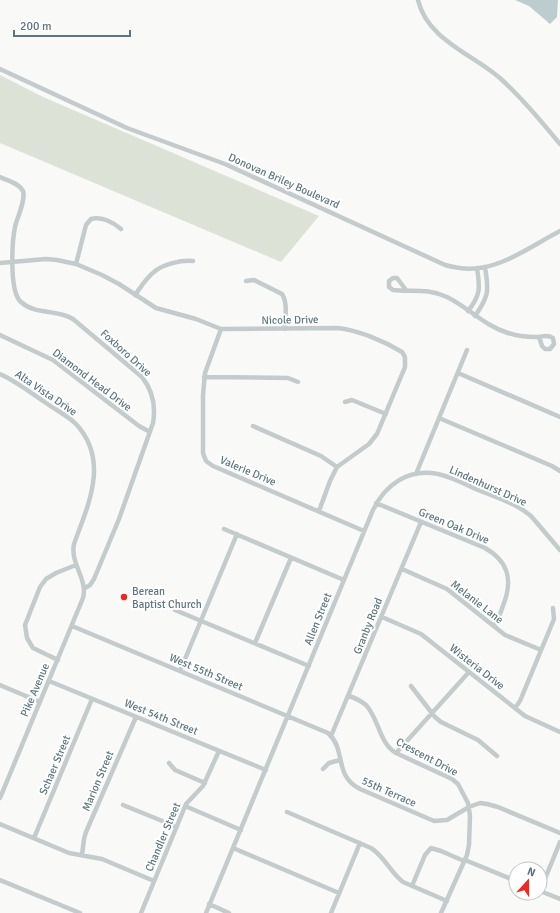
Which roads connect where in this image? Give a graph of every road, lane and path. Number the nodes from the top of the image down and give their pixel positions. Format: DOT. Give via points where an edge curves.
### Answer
graph roads {
  1 [pos="418,0"];
  2 [pos="0,69"];
  3 [pos="560,144"];
  4 [pos="0,177"];
  5 [pos="121,229"];
  6 [pos="560,231"];
  7 [pos="194,261"];
  8 [pos="13,262"];
  9 [pos="0,263"];
  10 [pos="76,264"];
  11 [pos="486,267"];
  12 [pos="477,268"];
  13 [pos="246,281"];
  14 [pos="479,286"];
  15 [pos="488,287"];
  16 [pos="406,290"];
  17 [pos="136,295"];
  18 [pos="477,298"];
  19 [pos="485,301"];
  20 [pos="468,311"];
  21 [pos="475,316"];
  22 [pos="285,328"];
  23 [pos="220,329"];
  24 [pos="0,335"];
  25 [pos="539,337"];
  26 [pos="468,350"];
  27 [pos="0,374"];
  28 [pos="458,374"];
  29 [pos="204,377"];
  30 [pos="298,382"];
  31 [pos="345,402"];
  32 [pos="386,414"];
  33 [pos="560,417"];
  34 [pos="439,418"];
  35 [pos="253,426"];
  36 [pos="150,432"];
  37 [pos="337,467"];
  38 [pos="560,471"];
  39 [pos="416,474"];
  40 [pos="376,503"];
  41 [pos="318,511"];
  42 [pos="421,522"];
  43 [pos="224,529"];
  44 [pos="364,531"];
  45 [pos="236,534"];
  46 [pos="560,550"];
  47 [pos="291,558"];
  48 [pos="76,566"];
  49 [pos="402,569"];
  50 [pos="344,580"];
  51 [pos="85,588"];
  52 [pos="553,608"];
  53 [pos="175,610"];
  54 [pos="382,617"];
  55 [pos="201,621"];
  56 [pos="72,626"];
  57 [pos="494,626"];
  58 [pos="255,643"];
  59 [pos="541,650"];
  60 [pos="58,660"];
  61 [pos="309,666"];
  62 [pos="180,671"];
  63 [pos="469,672"];
  64 [pos="49,681"];
  65 [pos="0,685"];
  66 [pos="411,686"];
  67 [pos="349,696"];
  68 [pos="92,699"];
  69 [pos="40,702"];
  70 [pos="515,708"];
  71 [pos="431,712"];
  72 [pos="288,716"];
  73 [pos="136,717"];
  74 [pos="560,732"];
  75 [pos="331,736"];
  76 [pos="219,751"];
  77 [pos="396,753"];
  78 [pos="498,756"];
  79 [pos="340,760"];
  80 [pos="169,763"];
  81 [pos="323,769"];
  82 [pos="266,770"];
  83 [pos="205,783"];
  84 [pos="0,798"];
  85 [pos="123,805"];
  86 [pos="185,806"];
  87 [pos="469,807"];
  88 [pos="286,812"];
  89 [pos="0,824"];
  90 [pos="177,828"];
  91 [pos="241,830"];
  92 [pos="560,833"];
  93 [pos="34,838"];
  94 [pos="560,842"];
  95 [pos="360,843"];
  96 [pos="233,848"];
  97 [pos="82,855"];
  98 [pos="465,860"];
  99 [pos="548,871"];
  100 [pos="508,878"];
  101 [pos="0,880"];
  102 [pos="154,882"];
  103 [pos="412,886"];
  104 [pos="339,893"];
  105 [pos="548,894"];
  106 [pos="560,899"];
  107 [pos="447,900"];
  108 [pos="209,904"];
  109 [pos="80,913"];
  110 [pos="141,913"];
  111 [pos="206,913"];
  112 [pos="229,913"];
  113 [pos="331,913"];
  114 [pos="441,913"];
  1 -- 3 [label="street" via="424,16 433,28 501,79"];
  2 -- 12 [label="street, Donovan Briley Boulevard" via="127,128 225,164 438,262 453,267"];
  4 -- 8 [label="street, Foxboro Drive" via="16,184 22,191 23,198 13,239"];
  5 -- 10 [label="street" via="106,220 91,219 86,225"];
  6 -- 11 [label="street, Donovan Briley Boulevard"];
  7 -- 17 [label="street" via="177,262 157,270"];
  8 -- 9 [label="street, Nicole Drive"];
  8 -- 10 [label="street, Nicole Drive" via="46,259"];
  8 -- 36 [label="street, Foxboro Drive" via="15,292 19,301 29,308 60,313 73,319 142,377 150,388 154,401"];
  10 -- 17 [label="street, Nicole Drive" via="102,275"];
  11 -- 12 [label="street, Donovan Briley Boulevard"];
  11 -- 15 [label="street"];
  12 -- 14 [label="street"];
  13 -- 22 [label="street" via="254,280 282,294 285,305"];
  14 -- 15 [label="street"];
  14 -- 18 [label="street"];
  15 -- 19 [label="street"];
  16 -- 20 [label="street" via="425,290 438,294"];
  17 -- 23 [label="street, Nicole Drive" via="156,308 196,319"];
  18 -- 19 [label="street"];
  18 -- 20 [label="street"];
  19 -- 21 [label="street"];
  20 -- 21 [label="street"];
  21 -- 25 [label="street" via="506,333"];
  22 -- 23 [label="street, Nicole Drive"];
  22 -- 32 [label="street, Nicole Drive" via="350,329 402,352 405,367"];
  23 -- 29 [label="street, Valerie Drive"];
  24 -- 36 [label="street, Diamond Head Drive" via="53,360 138,426"];
  26 -- 28 [label="street"];
  27 -- 48 [label="street, Alta Vista Drive" via="70,419 82,432 89,446 94,465 94,478 90,501 73,546"];
  28 -- 33 [label="street"];
  28 -- 34 [label="street"];
  29 -- 30 [label="street" via="288,378"];
  29 -- 41 [label="street, Valerie Drive" via="203,453 207,462"];
  31 -- 32 [label="street" via="354,401"];
  32 -- 37 [label="street, Nicole Drive" via="377,434 369,444"];
  34 -- 38 [label="street"];
  34 -- 39 [label="street"];
  35 -- 37 [label="street" via="321,456"];
  36 -- 51 [label="street, Foxboro Drive" via="99,569 92,583"];
  37 -- 41 [label="street, Nicole Drive"];
  39 -- 40 [label="street, Allen Street" via="391,485"];
  39 -- 46 [label="street, Lindenhurst Drive" via="442,475 520,508 529,514"];
  40 -- 42 [label="street, Green Oak Drive"];
  40 -- 44 [label="street, Allen Street"];
  41 -- 44 [label="street, Valerie Drive"];
  42 -- 49 [label="street, Granby Road"];
  42 -- 57 [label="street, Green Oak Drive" via="484,548 500,560 508,574 508,589"];
  43 -- 45 [label="street"];
  44 -- 50 [label="street, Allen Street"];
  45 -- 47 [label="street"];
  45 -- 55 [label="street"];
  47 -- 50 [label="street"];
  47 -- 58 [label="street"];
  48 -- 51 [label="street, Alta Vista Drive"];
  48 -- 60 [label="street" via="46,579 40,587 25,624 27,638 33,648"];
  49 -- 54 [label="street, Granby Road"];
  49 -- 57 [label="street, Melanie Lane" via="446,589"];
  50 -- 61 [label="street, Allen Street"];
  51 -- 56 [label="street, Pike Avenue"];
  52 -- 59 [label="street" via="554,619"];
  53 -- 55 [label="street"];
  54 -- 63 [label="street, Wisteria Drive" via="421,634"];
  54 -- 67 [label="street, Granby Road"];
  55 -- 58 [label="street"];
  55 -- 62 [label="street"];
  56 -- 60 [label="street, Pike Avenue"];
  56 -- 62 [label="street, West 55th Street"];
  57 -- 59 [label="street, Melanie Lane" via="509,637"];
  58 -- 61 [label="street"];
  59 -- 70 [label="street"];
  60 -- 64 [label="street, Pike Avenue"];
  61 -- 72 [label="street, Allen Street"];
  62 -- 72 [label="street, West 55th Street"];
  63 -- 70 [label="street, Wisteria Drive"];
  63 -- 71 [label="street"];
  64 -- 68 [label="street, West 54th Street"];
  64 -- 69 [label="street, Pike Avenue"];
  65 -- 69 [label="street"];
  66 -- 71 [label="street"];
  67 -- 75 [label="street, Granby Road"];
  67 -- 77 [label="street, Crescent Drive" via="360,700 368,708 389,748"];
  68 -- 73 [label="street, West 54th Street"];
  68 -- 93 [label="street, Schaer Street"];
  69 -- 84 [label="street, Pike Avenue"];
  70 -- 74 [label="street, Wisteria Drive" via="527,718"];
  71 -- 77 [label="street"];
  71 -- 78 [label="street" via="441,722 478,740"];
  72 -- 75 [label="street, West 55th Street"];
  72 -- 82 [label="street, Allen Street"];
  73 -- 76 [label="street, West 54th Street"];
  73 -- 97 [label="street, Marion Street" via="86,832"];
  75 -- 79 [label="street, 55th Terrace" via="337,746"];
  76 -- 82 [label="street, West 54th Street"];
  76 -- 83 [label="street, Chandler Street"];
  77 -- 87 [label="street, Crescent Drive" via="452,778 467,798"];
  79 -- 81 [label="street" via="329,763"];
  79 -- 87 [label="street, 55th Terrace" via="345,776 354,786 429,819 447,820"];
  80 -- 83 [label="street" via="175,770"];
  82 -- 91 [label="street, Allen Street"];
  83 -- 86 [label="street, Chandler Street"];
  85 -- 90 [label="street"];
  86 -- 90 [label="street, Chandler Street"];
  86 -- 91 [label="street"];
  87 -- 92 [label="street" via="480,803 491,804"];
  87 -- 98 [label="street, Crescent Drive" via="469,845"];
  88 -- 95 [label="street"];
  89 -- 93 [label="street"];
  90 -- 102 [label="street, Chandler Street"];
  91 -- 96 [label="street, Allen Street"];
  93 -- 97 [label="street" via="69,853"];
  94 -- 99 [label="street"];
  95 -- 103 [label="street" via="375,851 397,876"];
  95 -- 104 [label="street"];
  96 -- 104 [label="street"];
  96 -- 108 [label="street, Allen Street"];
  97 -- 102 [label="street" via="102,859"];
  98 -- 100 [label="street"];
  98 -- 103 [label="street" via="431,848 425,854"];
  98 -- 107 [label="street, Crescent Drive"];
  101 -- 109 [label="street"];
  102 -- 110 [label="street, Chandler Street"];
  103 -- 107 [label="street"];
  104 -- 113 [label="street"];
  105 -- 106 [label="street"];
  107 -- 114 [label="street, Crescent Drive"];
  108 -- 111 [label="street, Allen Street"];
  108 -- 112 [label="street"];
}
